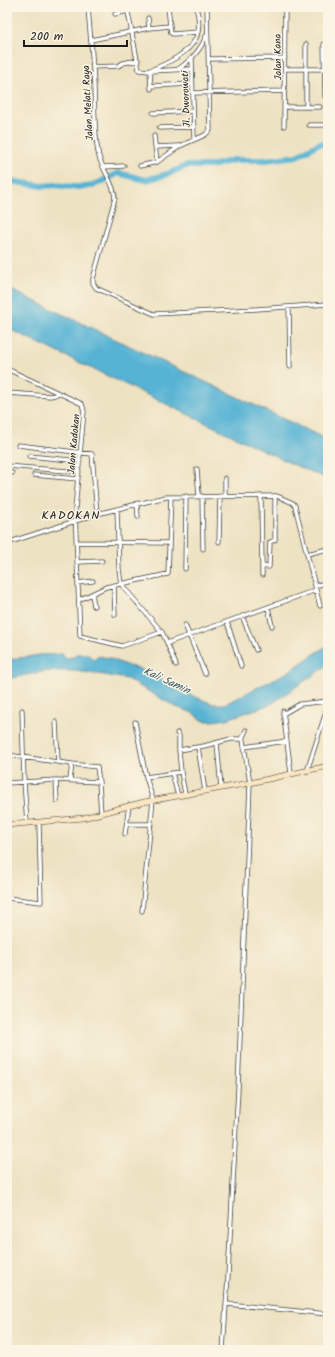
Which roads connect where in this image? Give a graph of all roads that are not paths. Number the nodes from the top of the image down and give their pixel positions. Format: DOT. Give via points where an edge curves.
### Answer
graph roads {
  1 [pos="88,7"];
  2 [pos="168,7"];
  3 [pos="196,7"];
  4 [pos="207,7"];
  5 [pos="284,7"];
  6 [pos="127,9"];
  7 [pos="115,14"];
  8 [pos="148,18"];
  9 [pos="7,22"];
  10 [pos="7,26"];
  11 [pos="170,26"];
  12 [pos="149,28"];
  13 [pos="132,32"];
  14 [pos="198,32"];
  15 [pos="207,34"];
  16 [pos="91,40"];
  17 [pos="306,44"];
  18 [pos="324,44"];
  19 [pos="192,58"];
  20 [pos="285,58"];
  21 [pos="208,59"];
  22 [pos="138,60"];
  23 [pos="93,67"];
  24 [pos="178,69"];
  25 [pos="192,69"];
  26 [pos="285,69"];
  27 [pos="306,69"];
  28 [pos="326,69"];
  29 [pos="150,71"];
  30 [pos="192,84"];
  31 [pos="285,91"];
  32 [pos="209,92"];
  33 [pos="192,93"];
  34 [pos="325,97"];
  35 [pos="285,107"];
  36 [pos="306,107"];
  37 [pos="320,107"];
  38 [pos="193,111"];
  39 [pos="153,113"];
  40 [pos="309,125"];
  41 [pos="284,126"];
  42 [pos="328,126"];
  43 [pos="193,127"];
  44 [pos="159,128"];
  45 [pos="154,136"];
  46 [pos="194,140"];
  47 [pos="180,146"];
  48 [pos="155,147"];
  49 [pos="157,162"];
  50 [pos="124,166"];
  51 [pos="140,166"];
  52 [pos="103,167"];
  53 [pos="328,193"];
  54 [pos="328,218"];
  55 [pos="328,223"];
  56 [pos="328,304"];
  57 [pos="289,307"];
  58 [pos="290,367"];
  59 [pos="7,369"];
  60 [pos="7,393"];
  61 [pos="58,393"];
  62 [pos="18,445"];
  63 [pos="81,452"];
  64 [pos="29,456"];
  65 [pos="80,461"];
  66 [pos="7,466"];
  67 [pos="197,469"];
  68 [pos="79,472"];
  69 [pos="7,473"];
  70 [pos="12,473"];
  71 [pos="34,475"];
  72 [pos="225,478"];
  73 [pos="78,479"];
  74 [pos="186,496"];
  75 [pos="200,496"];
  76 [pos="220,496"];
  77 [pos="225,496"];
  78 [pos="261,496"];
  79 [pos="275,496"];
  80 [pos="171,497"];
  81 [pos="137,503"];
  82 [pos="117,509"];
  83 [pos="97,514"];
  84 [pos="138,517"];
  85 [pos="75,521"];
  86 [pos="76,542"];
  87 [pos="118,542"];
  88 [pos="219,542"];
  89 [pos="7,543"];
  90 [pos="168,543"];
  91 [pos="203,549"];
  92 [pos="328,549"];
  93 [pos="306,554"];
  94 [pos="102,561"];
  95 [pos="77,562"];
  96 [pos="262,566"];
  97 [pos="185,568"];
  98 [pos="262,575"];
  99 [pos="93,581"];
  100 [pos="328,582"];
  101 [pos="78,583"];
  102 [pos="121,584"];
  103 [pos="114,585"];
  104 [pos="316,588"];
  105 [pos="92,594"];
  106 [pos="79,600"];
  107 [pos="94,606"];
  108 [pos="320,606"];
  109 [pos="268,607"];
  110 [pos="115,615"];
  111 [pos="242,616"];
  112 [pos="227,622"];
  113 [pos="185,624"];
  114 [pos="272,626"];
  115 [pos="162,632"];
  116 [pos="190,636"];
  117 [pos="167,643"];
  118 [pos="256,650"];
  119 [pos="176,665"];
  120 [pos="241,666"];
  121 [pos="205,674"];
  122 [pos="328,701"];
  123 [pos="22,710"];
  124 [pos="56,722"];
  125 [pos="135,722"];
  126 [pos="246,730"];
  127 [pos="177,733"];
  128 [pos="242,739"];
  129 [pos="287,741"];
  130 [pos="217,743"];
  131 [pos="198,747"];
  132 [pos="244,747"];
  133 [pos="179,750"];
  134 [pos="7,755"];
  135 [pos="24,758"];
  136 [pos="58,762"];
  137 [pos="72,764"];
  138 [pos="328,766"];
  139 [pos="307,770"];
  140 [pos="182,772"];
  141 [pos="172,773"];
  142 [pos="291,773"];
  143 [pos="146,777"];
  144 [pos="56,780"];
  145 [pos="70,780"];
  146 [pos="24,782"];
  147 [pos="99,782"];
  148 [pos="250,782"];
  149 [pos="7,783"];
  150 [pos="221,788"];
  151 [pos="205,791"];
  152 [pos="185,794"];
  153 [pos="178,796"];
  154 [pos="153,800"];
  155 [pos="57,801"];
  156 [pos="129,805"];
  157 [pos="101,814"];
  158 [pos="39,822"];
  159 [pos="27,823"];
  160 [pos="128,824"];
  161 [pos="151,824"];
  162 [pos="7,825"];
  163 [pos="126,834"];
  164 [pos="7,898"];
  165 [pos="142,911"];
  166 [pos="227,1304"];
  167 [pos="328,1314"];
  168 [pos="223,1350"];
  1 -- 16 [label="street, Jalan Melati Raya"];
  2 -- 11 [label="street"];
  3 -- 14 [label="street"];
  4 -- 15 [label="street"];
  5 -- 20 [label="street, Jalan Kana"];
  6 -- 7 [label="street"];
  6 -- 13 [label="street"];
  8 -- 12 [label="street"];
  9 -- 10 [label="street"];
  11 -- 12 [label="street"];
  11 -- 14 [label="street" via="173,34"];
  12 -- 13 [label="street"];
  13 -- 16 [label="street"];
  13 -- 22 [label="street"];
  14 -- 29 [label="street" via="192,43 181,53"];
  15 -- 19 [label="street"];
  15 -- 21 [label="street"];
  16 -- 23 [label="street, Jalan Melati Raya"];
  17 -- 27 [label="street"];
  18 -- 28 [label="street"];
  19 -- 24 [label="street"];
  19 -- 25 [label="street, Jl. Dworowati"];
  20 -- 21 [label="street"];
  20 -- 26 [label="street, Jalan Kana"];
  21 -- 32 [label="street"];
  22 -- 23 [label="street" via="118,66"];
  22 -- 29 [label="street" via="140,71"];
  23 -- 52 [label="street, Jalan Melati Raya" via="96,134"];
  24 -- 25 [label="street"];
  24 -- 29 [label="street"];
  25 -- 30 [label="street, Jl. Dworowati"];
  26 -- 27 [label="street"];
  26 -- 31 [label="street, Jalan Kana"];
  27 -- 28 [label="street"];
  27 -- 36 [label="street"];
  28 -- 34 [label="street"];
  29 -- 30 [label="street" via="151,87"];
  30 -- 33 [label="street, Jl. Dworowati"];
  31 -- 32 [label="street"];
  31 -- 35 [label="street, Jalan Kana"];
  32 -- 33 [label="street"];
  32 -- 46 [label="street" via="210,130"];
  33 -- 38 [label="street, Jl. Dworowati"];
  35 -- 36 [label="street"];
  35 -- 41 [label="street, Jalan Kana"];
  36 -- 37 [label="street"];
  38 -- 39 [label="street"];
  38 -- 43 [label="street, Jl. Dworowati"];
  40 -- 42 [label="street"];
  43 -- 44 [label="street"];
  43 -- 46 [label="street, Jl. Dworowati"];
  45 -- 48 [label="street"];
  46 -- 47 [label="street"];
  47 -- 48 [label="street"];
  47 -- 49 [label="street"];
  48 -- 49 [label="street"];
  49 -- 51 [label="street"];
  50 -- 52 [label="street"];
  52 -- 57 [label="street, Jalan Melati Raya" via="115,198 93,279 96,288 154,314"];
  53 -- 54 [label="street"];
  54 -- 55 [label="street"];
  56 -- 57 [label="street"];
  57 -- 58 [label="street"];
  59 -- 61 [label="street, Jalan Kadokan"];
  60 -- 61 [label="street" via="50,396"];
  61 -- 63 [label="street, Jalan Kadokan" via="82,404 84,410"];
  62 -- 63 [label="street"];
  63 -- 65 [label="street, Jalan Kadokan"];
  63 -- 83 [label="street" via="93,455"];
  64 -- 65 [label="street"];
  65 -- 68 [label="street, Jalan Kadokan"];
  66 -- 68 [label="street"];
  67 -- 75 [label="street"];
  68 -- 73 [label="street, Jalan Kadokan"];
  69 -- 70 [label="street"];
  71 -- 73 [label="street"];
  72 -- 77 [label="street"];
  73 -- 85 [label="street, Jalan Kadokan"];
  74 -- 75 [label="street"];
  74 -- 80 [label="street"];
  74 -- 97 [label="street"];
  75 -- 76 [label="street"];
  75 -- 91 [label="street"];
  76 -- 77 [label="street"];
  76 -- 88 [label="street"];
  77 -- 78 [label="street"];
  78 -- 79 [label="street"];
  78 -- 96 [label="street"];
  79 -- 93 [label="street" via="294,504"];
  79 -- 96 [label="street" via="275,540 270,542 269,567"];
  80 -- 81 [label="street"];
  80 -- 90 [label="street"];
  81 -- 82 [label="street"];
  81 -- 84 [label="street"];
  82 -- 83 [label="street"];
  82 -- 87 [label="street"];
  83 -- 85 [label="street"];
  85 -- 86 [label="street, Jalan Kadokan"];
  85 -- 89 [label="street"];
  86 -- 87 [label="street"];
  86 -- 95 [label="street, Jalan Kadokan"];
  87 -- 90 [label="street"];
  87 -- 102 [label="street"];
  90 -- 102 [label="street" via="168,574"];
  92 -- 93 [label="street"];
  93 -- 104 [label="street"];
  94 -- 95 [label="street"];
  95 -- 101 [label="street, Jalan Kadokan"];
  96 -- 98 [label="street"];
  99 -- 101 [label="street"];
  100 -- 104 [label="street"];
  101 -- 106 [label="street, Jalan Kadokan"];
  102 -- 103 [label="street"];
  102 -- 115 [label="street"];
  103 -- 105 [label="street"];
  103 -- 110 [label="street"];
  104 -- 108 [label="street"];
  104 -- 109 [label="street"];
  105 -- 106 [label="street"];
  105 -- 107 [label="street"];
  106 -- 115 [label="street, Jalan Kadokan" via="80,636 122,646"];
  109 -- 111 [label="street"];
  109 -- 114 [label="street"];
  111 -- 112 [label="street"];
  111 -- 118 [label="street"];
  112 -- 116 [label="street"];
  112 -- 120 [label="street"];
  113 -- 116 [label="street"];
  115 -- 117 [label="street"];
  116 -- 117 [label="street"];
  116 -- 121 [label="street"];
  117 -- 119 [label="street"];
  122 -- 129 [label="street" via="300,704 283,712"];
  122 -- 139 [label="street"];
  123 -- 135 [label="street"];
  124 -- 136 [label="street"];
  125 -- 143 [label="street"];
  126 -- 128 [label="street"];
  127 -- 133 [label="street"];
  128 -- 130 [label="street"];
  128 -- 132 [label="street"];
  129 -- 132 [label="street"];
  129 -- 142 [label="street"];
  130 -- 131 [label="street"];
  130 -- 150 [label="street"];
  131 -- 133 [label="street"];
  131 -- 151 [label="street"];
  132 -- 148 [label="street"];
  133 -- 140 [label="street"];
  134 -- 135 [label="street"];
  135 -- 136 [label="street"];
  135 -- 146 [label="street"];
  136 -- 137 [label="street"];
  137 -- 145 [label="street"];
  137 -- 147 [label="street" via="97,767"];
  138 -- 139 [label="street"];
  139 -- 142 [label="street"];
  140 -- 141 [label="street"];
  140 -- 152 [label="street"];
  141 -- 143 [label="street"];
  141 -- 153 [label="street"];
  142 -- 148 [label="street"];
  143 -- 154 [label="street"];
  144 -- 145 [label="street"];
  144 -- 146 [label="street"];
  144 -- 155 [label="street"];
  145 -- 147 [label="street"];
  146 -- 149 [label="street"];
  146 -- 159 [label="street"];
  147 -- 157 [label="street"];
  148 -- 150 [label="street"];
  148 -- 166 [label="street"];
  150 -- 151 [label="street"];
  151 -- 152 [label="street"];
  152 -- 153 [label="street"];
  153 -- 154 [label="street"];
  154 -- 156 [label="street"];
  154 -- 161 [label="street"];
  156 -- 157 [label="street"];
  156 -- 160 [label="street"];
  157 -- 158 [label="street"];
  158 -- 159 [label="street"];
  158 -- 164 [label="street" via="41,902"];
  159 -- 162 [label="street"];
  160 -- 161 [label="street"];
  160 -- 163 [label="street"];
  161 -- 165 [label="street"];
  166 -- 167 [label="street"];
  166 -- 168 [label="street"];
}
